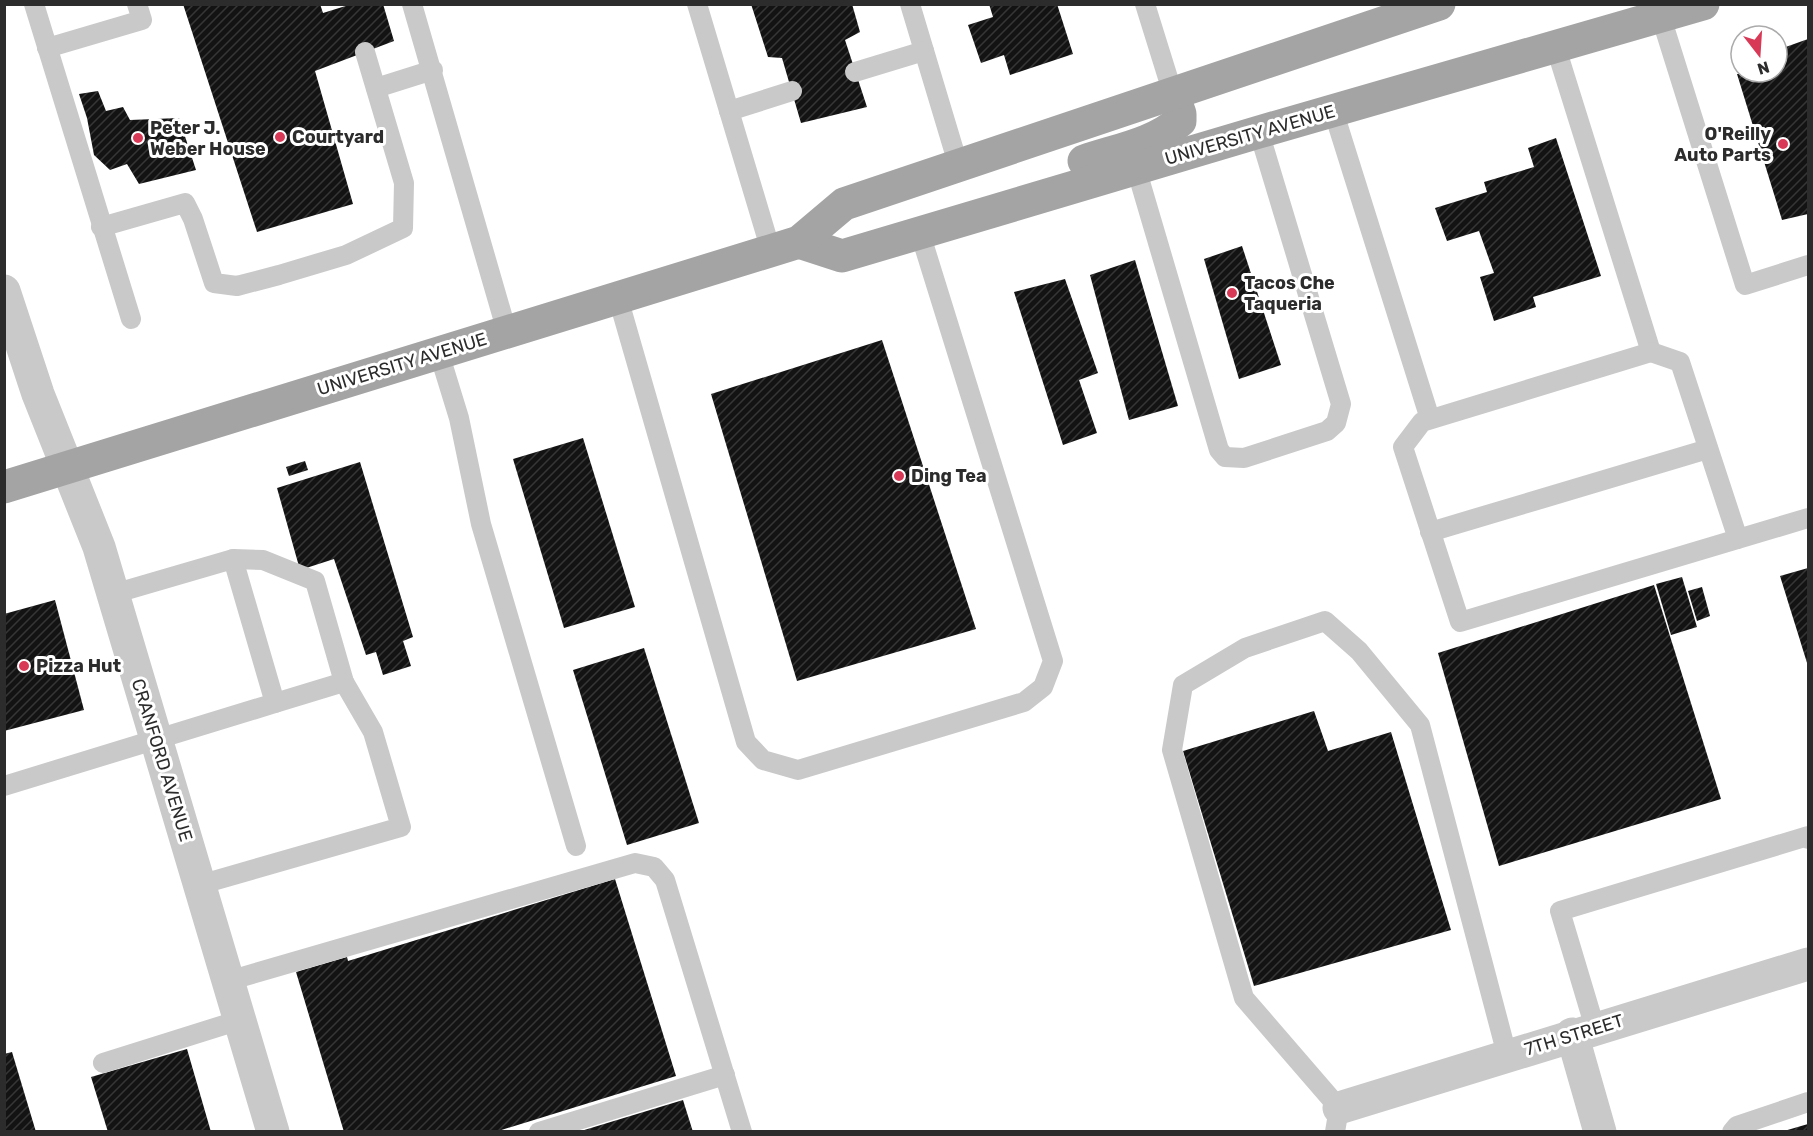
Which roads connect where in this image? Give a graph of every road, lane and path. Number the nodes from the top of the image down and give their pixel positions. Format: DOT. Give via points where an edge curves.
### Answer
graph roads {
  1 [pos="34,4"];
  2 [pos="137,4"];
  3 [pos="412,4"];
  4 [pos="697,4"];
  5 [pos="910,4"];
  6 [pos="1145,4"];
  7 [pos="1439,4"];
  8 [pos="1703,4"];
  9 [pos="1373,14"];
  10 [pos="1661,17"];
  11 [pos="47,48"];
  12 [pos="1556,48"];
  13 [pos="924,51"];
  14 [pos="365,52"];
  15 [pos="433,70"];
  16 [pos="855,72"];
  17 [pos="376,88"];
  18 [pos="792,91"];
  19 [pos="1173,94"];
  20 [pos="1333,110"];
  21 [pos="729,111"];
  22 [pos="1258,132"];
  23 [pos="958,164"];
  24 [pos="1136,168"];
  25 [pos="101,227"];
  26 [pos="933,229"];
  27 [pos="785,247"];
  28 [pos="1809,265"];
  29 [pos="4,291"];
  30 [pos="618,298"];
  31 [pos="131,318"];
  32 [pos="507,332"];
  33 [pos="1651,352"];
  34 [pos="439,353"];
  35 [pos="1430,419"];
  36 [pos="1708,450"];
  37 [pos="66,468"];
  38 [pos="4,487"];
  39 [pos="1809,518"];
  40 [pos="1430,532"];
  41 [pos="1738,539"];
  42 [pos="233,559"];
  43 [pos="113,594"];
  44 [pos="344,682"];
  45 [pos="275,703"];
  46 [pos="156,739"];
  47 [pos="4,786"];
  48 [pos="1809,839"];
  49 [pos="576,846"];
  50 [pos="199,885"];
  51 [pos="1809,964"];
  52 [pos="228,981"];
  53 [pos="240,1020"];
  54 [pos="1584,1031"];
  55 [pos="1507,1055"];
  56 [pos="103,1063"];
  57 [pos="725,1076"];
  58 [pos="1809,1102"];
  59 [pos="1337,1120"];
  60 [pos="273,1131"];
  61 [pos="539,1131"];
  62 [pos="742,1131"];
  63 [pos="1600,1131"];
  64 [pos="1732,1131"];
  1 -- 11 [label="lane"];
  2 -- 11 [label="lane" via="142,20"];
  3 -- 15 [label="lane"];
  4 -- 21 [label="lane"];
  5 -- 13 [label="lane"];
  6 -- 19 [label="lane"];
  7 -- 9 [label="main road, UNIVERSITY AVENUE"];
  8 -- 10 [label="main road, UNIVERSITY AVENUE"];
  9 -- 19 [label="main road, UNIVERSITY AVENUE"];
  10 -- 12 [label="main road, UNIVERSITY AVENUE"];
  10 -- 28 [label="lane" via="1745,285"];
  11 -- 25 [label="lane"];
  12 -- 20 [label="main road, UNIVERSITY AVENUE"];
  12 -- 33 [label="lane"];
  13 -- 16 [label="lane"];
  13 -- 23 [label="lane"];
  14 -- 17 [label="lane"];
  15 -- 17 [label="lane"];
  15 -- 32 [label="lane"];
  17 -- 25 [label="lane" via="404,183 403,228 346,255 237,286 214,283 185,203"];
  18 -- 21 [label="lane"];
  19 -- 23 [label="main road, UNIVERSITY AVENUE"];
  19 -- 26 [label="main road" via="1179,121 1159,136 1002,189"];
  20 -- 22 [label="main road, UNIVERSITY AVENUE"];
  20 -- 35 [label="lane"];
  21 -- 27 [label="lane"];
  22 -- 24 [label="main road, UNIVERSITY AVENUE"];
  22 -- 24 [label="lane" via="1341,404 1336,423 1327,431 1244,458 1225,457 1219,450"];
  23 -- 27 [label="main road, UNIVERSITY AVENUE" via="844,204"];
  24 -- 26 [label="main road, UNIVERSITY AVENUE"];
  25 -- 31 [label="lane"];
  26 -- 27 [label="main road, UNIVERSITY AVENUE" via="842,256"];
  26 -- 30 [label="lane" via="1053,661 1043,687 1024,702 798,770 763,760 746,742"];
  27 -- 30 [label="main road, UNIVERSITY AVENUE"];
  29 -- 37 [label="street, CRANFORD AVENUE"];
  30 -- 32 [label="main road, UNIVERSITY AVENUE"];
  32 -- 34 [label="main road, UNIVERSITY AVENUE"];
  33 -- 35 [label="lane"];
  33 -- 36 [label="lane" via="1680,362"];
  34 -- 37 [label="main road, UNIVERSITY AVENUE"];
  34 -- 49 [label="lane" via="459,418 481,524"];
  35 -- 40 [label="lane" via="1422,422 1403,447"];
  36 -- 40 [label="lane"];
  36 -- 41 [label="lane"];
  37 -- 38 [label="main road, UNIVERSITY AVENUE"];
  37 -- 43 [label="street, CRANFORD AVENUE" via="99,547"];
  39 -- 41 [label="lane"];
  40 -- 41 [label="lane" via="1460,622"];
  42 -- 43 [label="lane"];
  42 -- 44 [label="lane" via="262,560 315,580"];
  42 -- 45 [label="lane"];
  43 -- 46 [label="street, CRANFORD AVENUE"];
  44 -- 45 [label="lane"];
  44 -- 50 [label="lane" via="373,732 401,827"];
  45 -- 46 [label="lane"];
  46 -- 47 [label="lane"];
  46 -- 50 [label="street, CRANFORD AVENUE"];
  48 -- 54 [label="lane" via="1808,836 1560,910"];
  50 -- 52 [label="street, CRANFORD AVENUE"];
  51 -- 54 [label="street, 7TH STREET"];
  52 -- 53 [label="street, CRANFORD AVENUE"];
  52 -- 57 [label="lane" via="635,863 654,867 665,880"];
  53 -- 56 [label="lane"];
  53 -- 60 [label="street, CRANFORD AVENUE"];
  54 -- 55 [label="street, 7TH STREET"];
  54 -- 63 [label="street"];
  55 -- 59 [label="street, 7TH STREET"];
  55 -- 59 [label="lane" via="1420,725 1359,651 1325,621 1245,648 1183,686 1172,750 1244,998"];
  57 -- 61 [label="lane"];
  57 -- 62 [label="lane"];
  58 -- 64 [label="lane"];
}
